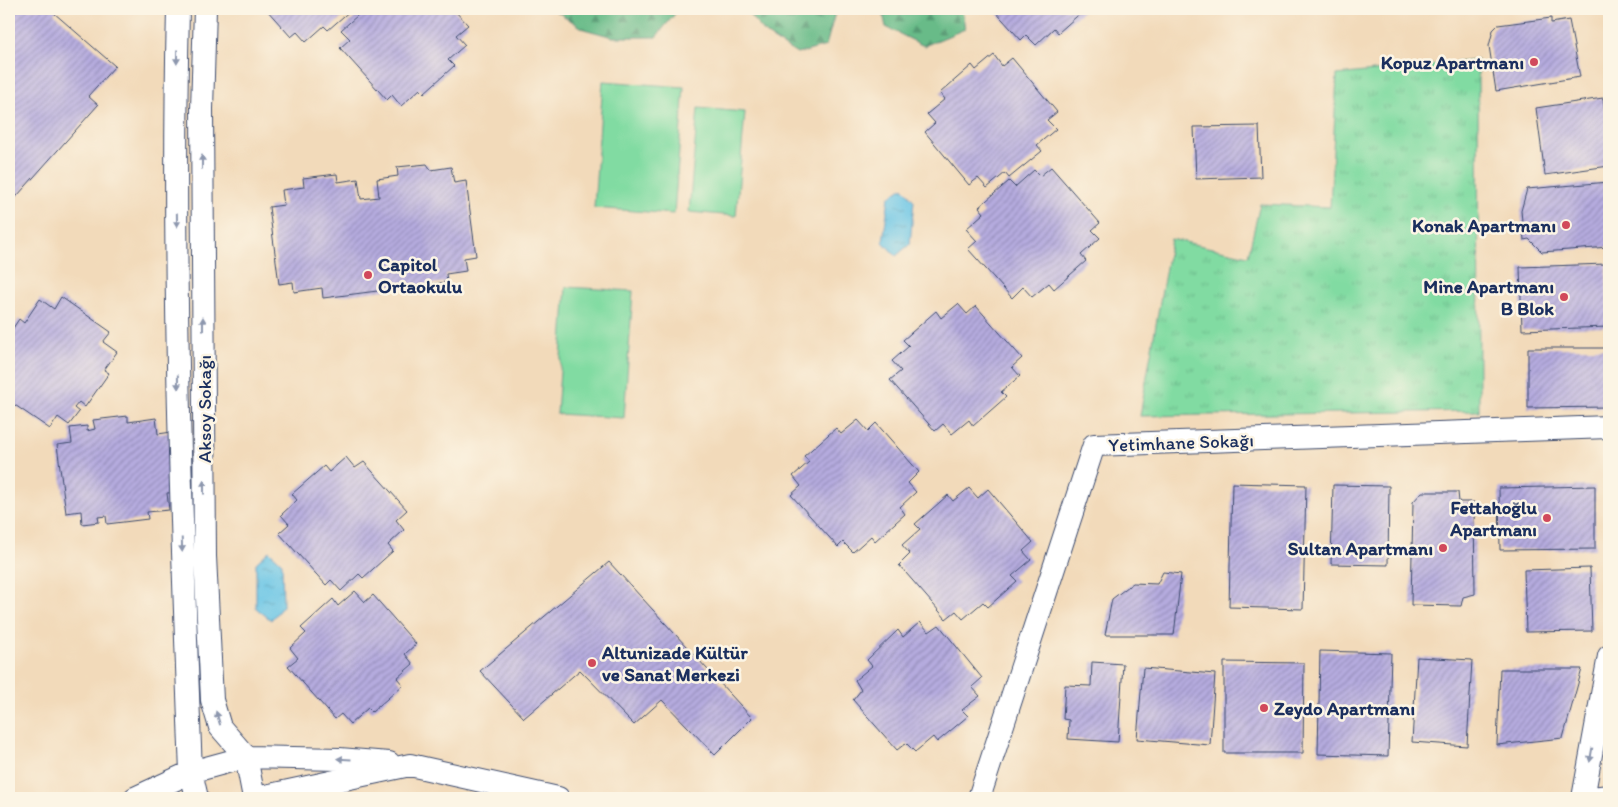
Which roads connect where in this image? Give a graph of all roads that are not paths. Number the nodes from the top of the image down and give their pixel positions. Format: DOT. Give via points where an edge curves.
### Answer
graph roads {
  1 [pos="178,9"];
  2 [pos="205,9"];
  3 [pos="1609,427"];
  4 [pos="1609,656"];
  5 [pos="246,757"];
  6 [pos="410,765"];
  7 [pos="191,772"];
  8 [pos="1609,796"];
  9 [pos="135,798"];
  10 [pos="197,798"];
  11 [pos="255,798"];
  12 [pos="558,798"];
  13 [pos="979,798"];
  14 [pos="1583,798"];
  15 [pos="1592,798"];
  1 -- 7 [label="street, Aksoy Sokağı, one-way" via="175,112 180,496"];
  5 -- 2 [label="street, Aksoy Sokağı, one-way" via="220,727 212,700 205,547 202,109"];
  3 -- 13 [label="street, Yetimhane Sokağı" via="1094,445"];
  4 -- 14 [label="street, one-way"];
  6 -- 5 [label="street, one-way" via="339,759"];
  5 -- 7 [label="street"];
  5 -- 11 [label="street, Aksoy Sokağı"];
  6 -- 11 [label="street"];
  6 -- 12 [label="street"];
  7 -- 9 [label="street"];
  7 -- 10 [label="street, Aksoy Sokağı"];
  8 -- 15 [label="street"];
}
